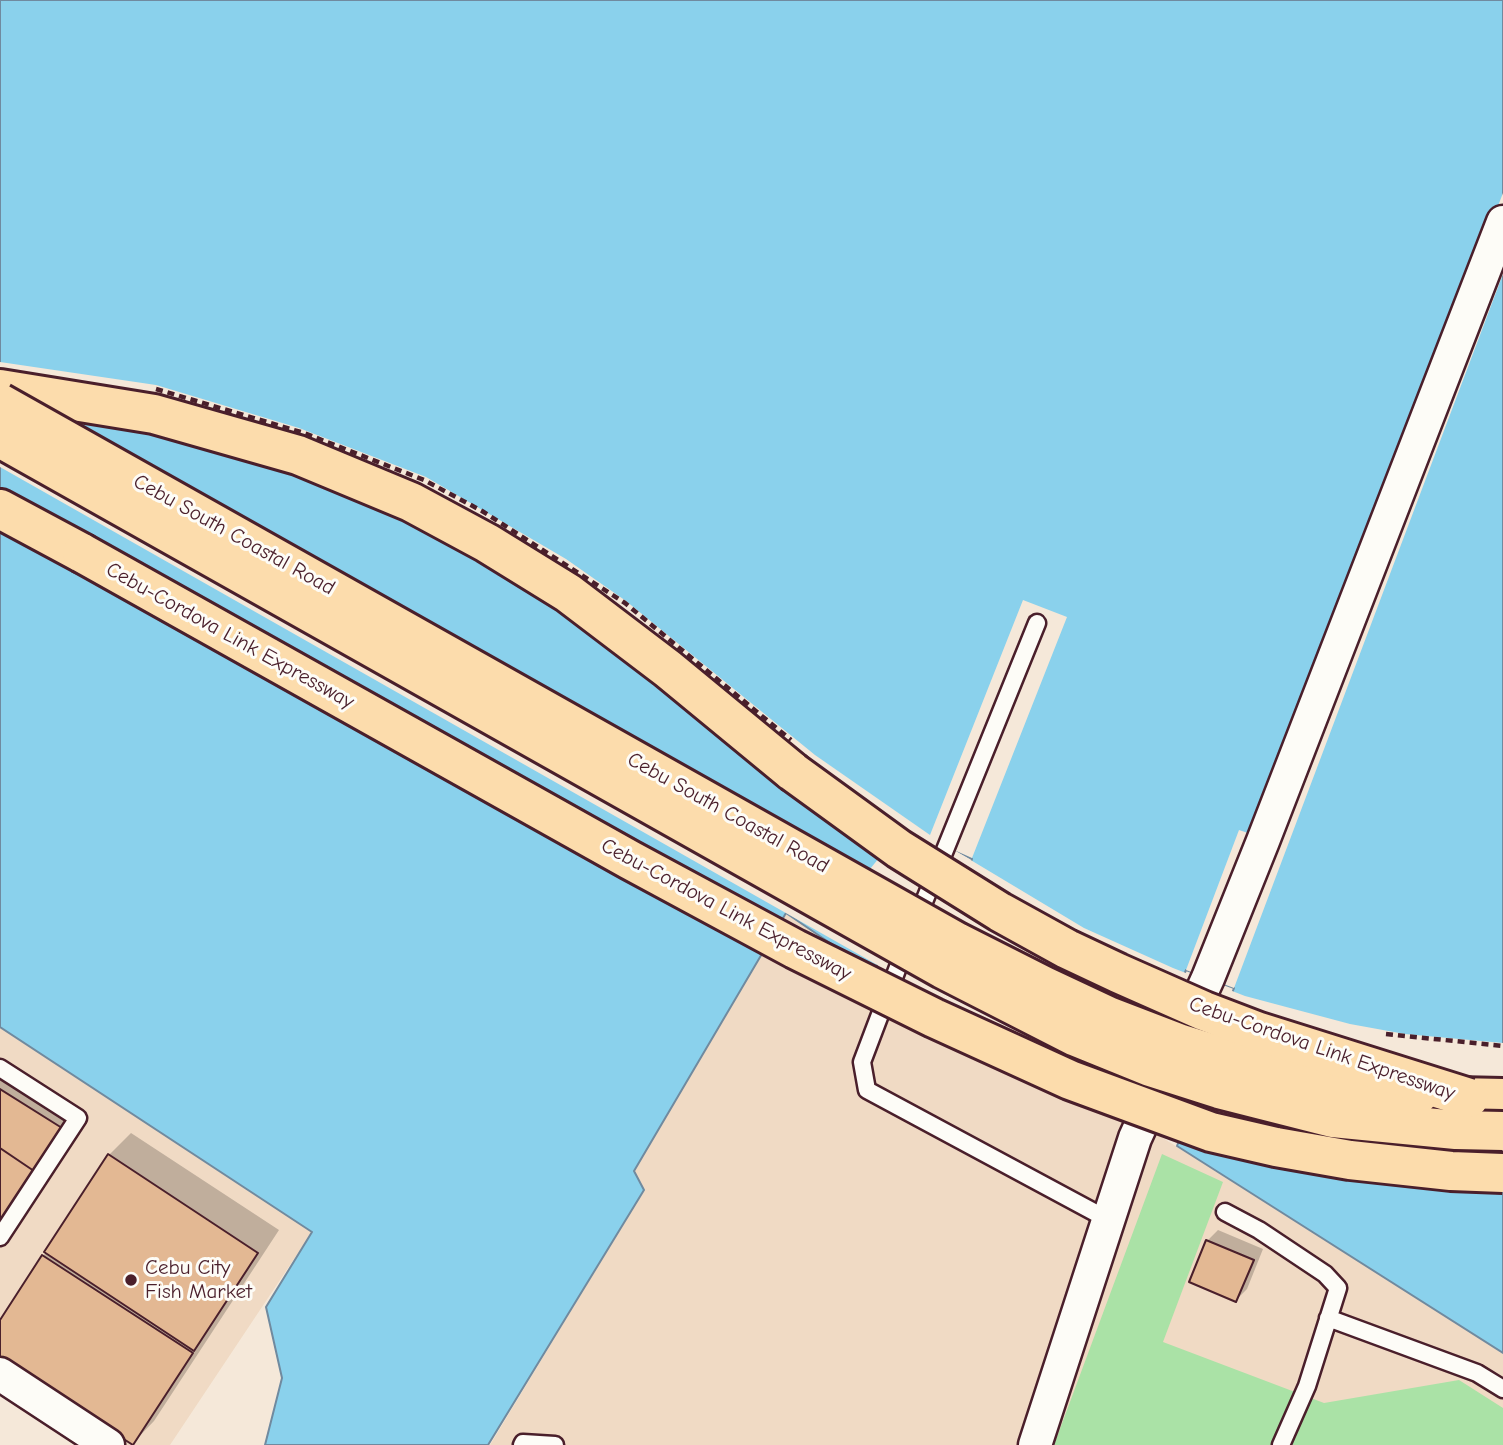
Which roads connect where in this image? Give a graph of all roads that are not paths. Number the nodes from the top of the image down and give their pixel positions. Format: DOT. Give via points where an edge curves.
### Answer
graph roads {
  1 [pos="1503,222"];
  2 [pos="0,389"];
  3 [pos="0,402"];
  4 [pos="0,438"];
  5 [pos="0,509"];
  6 [pos="1037,623"];
  7 [pos="0,1068"];
  8 [pos="1486,1098"];
  9 [pos="1503,1131"];
  10 [pos="1503,1173"];
  11 [pos="1225,1212"];
  12 [pos="1107,1219"];
  13 [pos="0,1237"];
  14 [pos="1328,1318"];
  15 [pos="0,1374"];
  16 [pos="1503,1389"];
  17 [pos="108,1445"];
  18 [pos="522,1445"];
  19 [pos="555,1445"];
  20 [pos="1035,1445"];
  21 [pos="1282,1445"];
  1 -- 12 [label="street" via="1263,841 1208,978 1135,1138"];
  2 -- 8 [label="highway, Cebu-Cordova Link Expressway, bridge" via="154,414 299,455 411,502 568,593 668,668 793,772 899,849 1000,912 1067,949 1204,1011 1259,1032"];
  3 -- 8 [label="highway, Cebu South Coastal Road, bridge" via="957,942 1108,1017 1233,1060 1345,1084"];
  4 -- 9 [label="highway, Cebu South Coastal Road, bridge" via="943,969 1076,1037 1219,1089 1333,1118"];
  5 -- 10 [label="highway, Cebu-Cordova Link Expressway, bridge" via="795,949 1070,1080 1212,1132 1276,1147 1350,1160"];
  6 -- 12 [label="lane" via="862,1062 867,1090"];
  7 -- 13 [label="lane" via="78,1118"];
  11 -- 14 [label="lane" via="1325,1274 1338,1288"];
  12 -- 20 [label="street"];
  14 -- 16 [label="lane" via="1477,1373"];
  14 -- 21 [label="lane"];
  15 -- 17 [label="street"];
  18 -- 19 [label="lane"];
}
